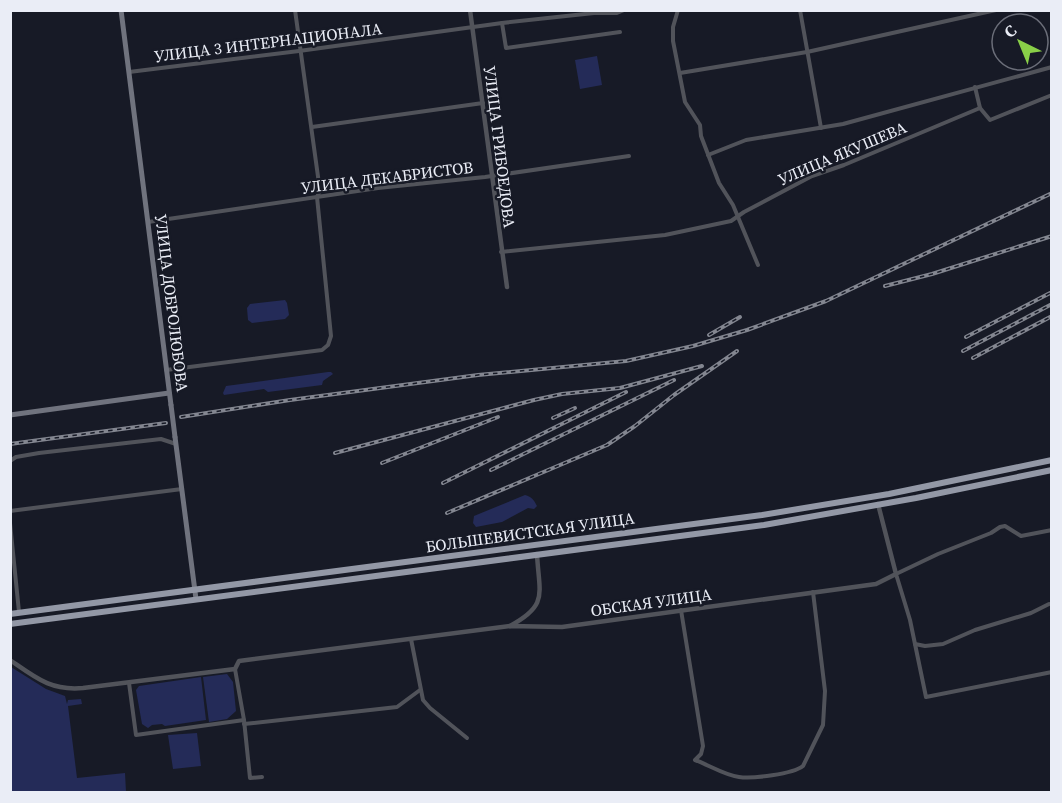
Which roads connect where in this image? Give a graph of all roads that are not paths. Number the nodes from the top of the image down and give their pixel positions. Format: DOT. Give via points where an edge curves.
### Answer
graph roads {
  1 [pos="121,10"];
  2 [pos="295,10"];
  3 [pos="470,10"];
  4 [pos="624,10"];
  5 [pos="678,10"];
  6 [pos="800,10"];
  7 [pos="996,10"];
  8 [pos="502,23"];
  9 [pos="472,27"];
  10 [pos="620,32"];
  11 [pos="300,51"];
  12 [pos="807,52"];
  13 [pos="1052,67"];
  14 [pos="129,72"];
  15 [pos="680,74"];
  16 [pos="975,87"];
  17 [pos="1052,95"];
  18 [pos="483,103"];
  19 [pos="980,108"];
  20 [pos="312,127"];
  21 [pos="821,128"];
  22 [pos="629,156"];
  23 [pos="708,156"];
  24 [pos="492,176"];
  25 [pos="317,197"];
  26 [pos="738,217"];
  27 [pos="148,222"];
  28 [pos="501,252"];
  29 [pos="758,265"];
  30 [pos="507,287"];
  31 [pos="166,370"];
  32 [pos="169,393"];
  33 [pos="10,415"];
  34 [pos="176,444"];
  35 [pos="1052,460"];
  36 [pos="10,461"];
  37 [pos="1052,470"];
  38 [pos="182,489"];
  39 [pos="878,504"];
  40 [pos="10,511"];
  41 [pos="10,523"];
  42 [pos="1052,530"];
  43 [pos="537,554"];
  44 [pos="896,574"];
  45 [pos="195,590"];
  46 [pos="813,592"];
  47 [pos="196,599"];
  48 [pos="1049,604"];
  49 [pos="681,610"];
  50 [pos="20,613"];
  51 [pos="10,614"];
  52 [pos="10,624"];
  53 [pos="510,626"];
  54 [pos="411,639"];
  55 [pos="915,644"];
  56 [pos="10,658"];
  57 [pos="235,669"];
  58 [pos="1052,672"];
  59 [pos="129,683"];
  60 [pos="420,690"];
  61 [pos="244,722"];
  62 [pos="467,738"];
  63 [pos="262,777"];
  1 -- 14 [label="main road, УЛИЦА ДОБРОЛЮБОВА"];
  2 -- 11 [label="street"];
  3 -- 9 [label="street, УЛИЦА ГРИБОЕДОВА"];
  4 -- 8 [label="street, УЛИЦА 3 ИНТЕРНАЦИОНАЛА"];
  5 -- 15 [label="street" via="673,41"];
  6 -- 12 [label="street"];
  7 -- 12 [label="street"];
  8 -- 9 [label="street, УЛИЦА 3 ИНТЕРНАЦИОНАЛА"];
  8 -- 10 [label="street" via="506,48"];
  9 -- 11 [label="street, УЛИЦА 3 ИНТЕРНАЦИОНАЛА"];
  9 -- 18 [label="street, УЛИЦА ГРИБОЕДОВА"];
  11 -- 14 [label="street, УЛИЦА 3 ИНТЕРНАЦИОНАЛА"];
  11 -- 20 [label="street"];
  12 -- 15 [label="street"];
  12 -- 21 [label="street"];
  13 -- 16 [label="street"];
  14 -- 27 [label="main road, УЛИЦА ДОБРОЛЮБОВА"];
  15 -- 23 [label="street" via="685,102 700,125"];
  16 -- 19 [label="street"];
  16 -- 21 [label="street"];
  17 -- 19 [label="street" via="990,120"];
  18 -- 20 [label="street"];
  18 -- 24 [label="street, УЛИЦА ГРИБОЕДОВА"];
  19 -- 26 [label="street, УЛИЦА ЯКУШЕВА" via="812,176"];
  20 -- 25 [label="street" via="320,191"];
  21 -- 23 [label="street" via="746,140"];
  22 -- 24 [label="street, УЛИЦА ДЕКАБРИСТОВ"];
  23 -- 26 [label="street"];
  24 -- 25 [label="street, УЛИЦА ДЕКАБРИСТОВ"];
  24 -- 28 [label="street, УЛИЦА ГРИБОЕДОВА"];
  25 -- 27 [label="street, УЛИЦА ДЕКАБРИСТОВ"];
  25 -- 31 [label="street" via="331,336 328,345 321,350"];
  26 -- 28 [label="street, УЛИЦА ЯКУШЕВА" via="664,235"];
  26 -- 29 [label="street"];
  27 -- 31 [label="main road, УЛИЦА ДОБРОЛЮБОВА"];
  28 -- 30 [label="street, УЛИЦА ГРИБОЕДОВА"];
  31 -- 32 [label="main road, УЛИЦА ДОБРОЛЮБОВА"];
  32 -- 33 [label="main road"];
  32 -- 34 [label="main road, УЛИЦА ДОБРОЛЮБОВА, bridge"];
  34 -- 36 [label="street" via="161,439 39,453"];
  34 -- 38 [label="main road, УЛИЦА ДОБРОЛЮБОВА"];
  35 -- 45 [label="highway, БОЛЬШЕВИСТСКАЯ УЛИЦА" via="773,514"];
  37 -- 39 [label="highway, БОЛЬШЕВИСТСКАЯ УЛИЦА"];
  38 -- 40 [label="street"];
  38 -- 45 [label="main road, УЛИЦА ДОБРОЛЮБОВА"];
  39 -- 43 [label="highway, БОЛЬШЕВИСТСКАЯ УЛИЦА" via="764,525"];
  39 -- 44 [label="street"];
  41 -- 50 [label="street"];
  42 -- 44 [label="street, ОБСКАЯ УЛИЦА" via="1021,536 1000,527"];
  43 -- 47 [label="highway, БОЛЬШЕВИСТСКАЯ УЛИЦА"];
  43 -- 53 [label="street" via="540,599 530,614"];
  44 -- 46 [label="street, ОБСКАЯ УЛИЦА" via="876,584"];
  44 -- 55 [label="street"];
  45 -- 47 [label="main road, УЛИЦА ДОБРОЛЮБОВА"];
  45 -- 50 [label="highway, БОЛЬШЕВИСТСКАЯ УЛИЦА"];
  46 -- 49 [label="street, ОБСКАЯ УЛИЦА"];
  46 -- 49 [label="street" via="825,691 823,725 803,766 797,771 763,776 737,777 695,760 703,746"];
  47 -- 52 [label="highway, БОЛЬШЕВИСТСКАЯ УЛИЦА"];
  48 -- 55 [label="street" via="943,644"];
  49 -- 53 [label="street, ОБСКАЯ УЛИЦА" via="562,627"];
  50 -- 51 [label="highway, БОЛЬШЕВИСТСКАЯ УЛИЦА"];
  53 -- 54 [label="street, ОБСКАЯ УЛИЦА"];
  54 -- 57 [label="street, ОБСКАЯ УЛИЦА" via="238,661"];
  54 -- 60 [label="street"];
  55 -- 58 [label="street" via="927,697"];
  56 -- 59 [label="street" via="60,689"];
  57 -- 59 [label="street"];
  57 -- 61 [label="street"];
  59 -- 61 [label="street" via="136,735"];
  60 -- 61 [label="street" via="397,707"];
  60 -- 62 [label="street" via="428,706"];
  61 -- 63 [label="street" via="250,778"];
}
